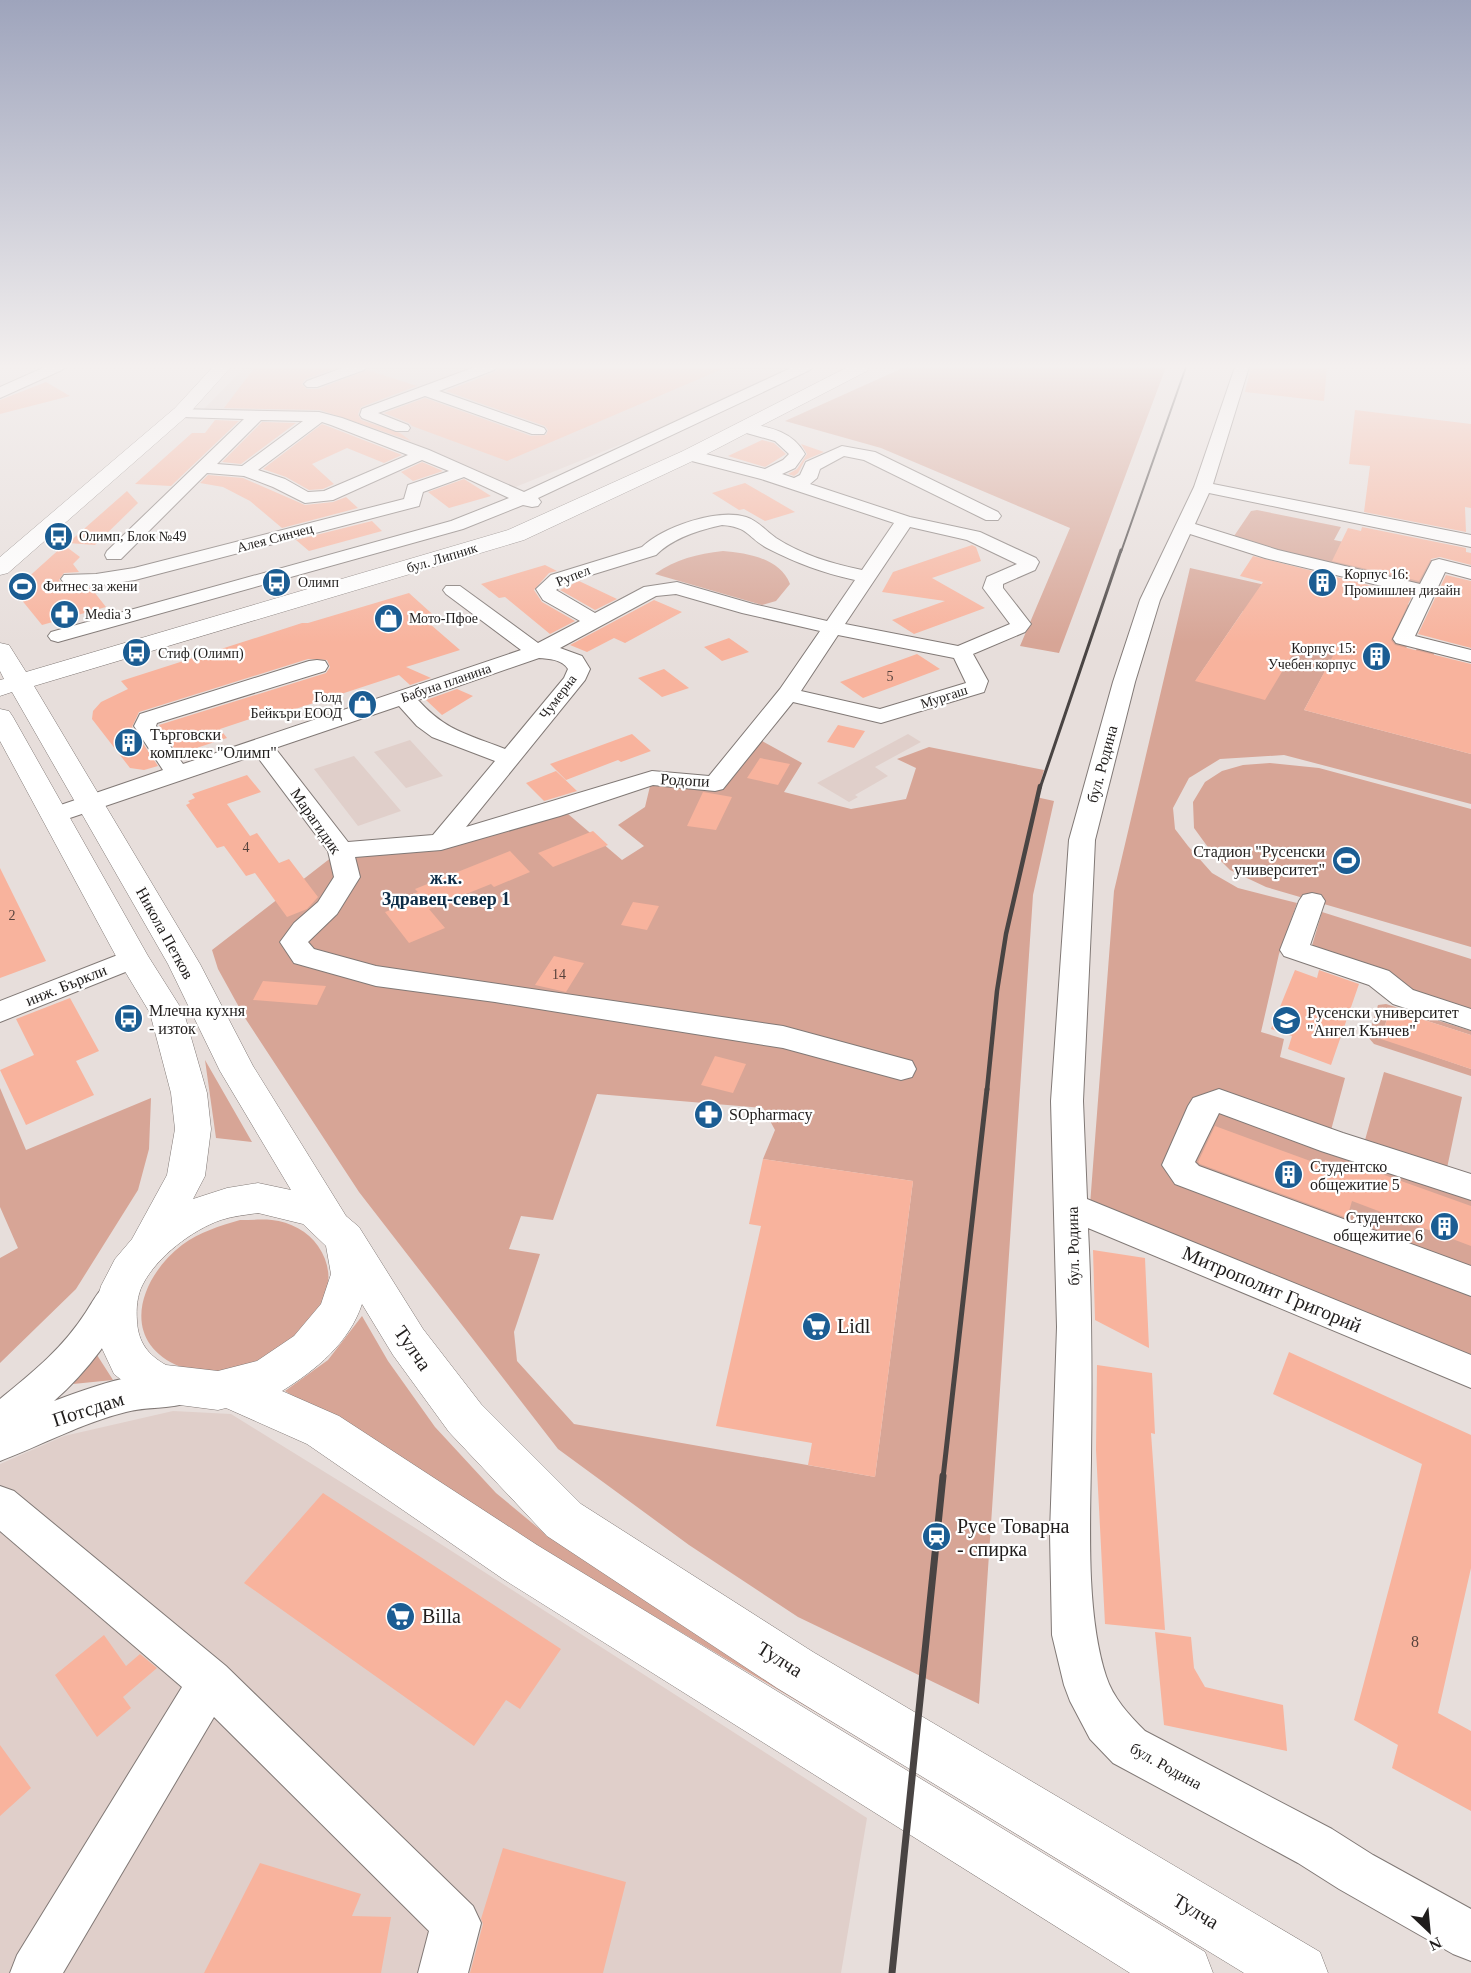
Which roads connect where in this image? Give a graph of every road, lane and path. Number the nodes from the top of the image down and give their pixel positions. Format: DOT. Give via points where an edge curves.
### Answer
graph roads {
  1 [pos="126,459"];
  2 [pos="210,459"];
  3 [pos="262,459"];
  4 [pos="411,459"];
  5 [pos="436,459"];
  6 [pos="608,459"];
  7 [pos="644,459"];
  8 [pos="681,459"];
  9 [pos="705,459"];
  10 [pos="792,459"];
  11 [pos="826,459"];
  12 [pos="875,459"];
  13 [pos="1212,459"];
  14 [pos="201,468"];
  15 [pos="246,471"];
  16 [pos="465,471"];
  17 [pos="766,475"];
  18 [pos="799,487"];
  19 [pos="1203,487"];
  20 [pos="522,499"];
  21 [pos="543,506"];
  22 [pos="993,516"];
  23 [pos="905,521"];
  24 [pos="1185,527"];
  25 [pos="1471,541"];
  26 [pos="114,555"];
  27 [pos="0,568"];
  28 [pos="1471,573"];
  29 [pos="867,577"];
  30 [pos="71,579"];
  31 [pos="453,590"];
  32 [pos="1426,591"];
  33 [pos="596,622"];
  34 [pos="833,628"];
  35 [pos="58,636"];
  36 [pos="537,652"];
  37 [pos="962,653"];
  38 [pos="1471,656"];
  39 [pos="317,666"];
  40 [pos="6,671"];
  41 [pos="788,694"];
  42 [pos="404,698"];
  43 [pos="0,717"];
  44 [pos="260,745"];
  45 [pos="511,759"];
  46 [pos="177,773"];
  47 [pos="91,803"];
  48 [pos="55,815"];
  49 [pos="441,842"];
  50 [pos="341,850"];
  51 [pos="1312,901"];
  52 [pos="133,958"];
  53 [pos="0,1012"];
  54 [pos="1471,1020"];
  55 [pos="902,1069"];
  56 [pos="1471,1186"];
  57 [pos="1072,1207"];
  58 [pos="338,1232"];
  59 [pos="147,1250"];
  60 [pos="1471,1281"];
  61 [pos="123,1285"];
  62 [pos="1471,1372"];
  63 [pos="231,1389"];
  64 [pos="181,1390"];
  65 [pos="0,1424"];
  66 [pos="0,1443"];
  67 [pos="0,1504"];
  68 [pos="210,1682"];
  69 [pos="1471,1936"];
  70 [pos="35,1973"];
  71 [pos="443,1973"];
  72 [pos="1184,1973"];
  73 [pos="1299,1973"];
  1 -- 27 [label="main road"];
  2 -- 14 [label="street"];
  3 -- 15 [label="street"];
  4 -- 15 [label="street" via="327,496 305,498"];
  5 -- 16 [label="street"];
  6 -- 20 [label="street"];
  7 -- 21 [label="main road, бул. Липник"];
  8 -- 40 [label="main road, бул. Липник" via="516,535"];
  9 -- 17 [label="street"];
  10 -- 17 [label="street"];
  11 -- 18 [label="street" via="812,466"];
  12 -- 22 [label="street"];
  13 -- 19 [label="street, бул. Родина"];
  14 -- 15 [label="street"];
  14 -- 26 [label="street"];
  16 -- 20 [label="street"];
  16 -- 30 [label="street, Алея Синчец" via="414,489 413,502 135,574"];
  17 -- 18 [label="street"];
  18 -- 23 [label="street"];
  19 -- 24 [label="street, бул. Родина"];
  19 -- 25 [label="street"];
  20 -- 21 [label="street"];
  20 -- 35 [label="street" via="457,525"];
  21 -- 40 [label="main road, бул. Липник" via="480,531"];
  23 -- 29 [label="street, Родопи"];
  23 -- 37 [label="street" via="973,536 1029,562 992,585 1021,624"];
  24 -- 32 [label="street" via="1272,554"];
  24 -- 57 [label="street, бул. Родина" via="1150,600 1082,840 1067,1101"];
  28 -- 32 [label="street" via="1439,565"];
  29 -- 33 [label="street, Рупел" via="822,567 792,554 751,526 722,520 699,524 649,550 558,579 546,589 550,596"];
  29 -- 34 [label="street, Родопи"];
  31 -- 36 [label="street, Чумерна"];
  32 -- 38 [label="street" via="1403,639"];
  33 -- 34 [label="street, Бабуна планина" via="651,591 669,588"];
  33 -- 36 [label="street, Бабуна планина"];
  34 -- 37 [label="street, Бабуна планина"];
  34 -- 41 [label="street, Родопи"];
  36 -- 42 [label="street, Бабуна планина"];
  36 -- 45 [label="street, Чумерна" via="559,654 579,669"];
  37 -- 41 [label="street, Мургаш" via="977,681 976,687 888,716"];
  39 -- 46 [label="street" via="148,719 145,726"];
  40 -- 47 [label="main road, Никола Петков"];
  41 -- 49 [label="street, Родопи" via="715,783 652,778"];
  42 -- 44 [label="street, Бабуна планина"];
  42 -- 45 [label="street" via="440,732"];
  43 -- 48 [label="main road"];
  44 -- 46 [label="street, Бабуна планина"];
  44 -- 50 [label="street, Марагидик"];
  45 -- 49 [label="street, Чумерна"];
  46 -- 47 [label="street, Бабуна планина"];
  47 -- 48 [label="street, Бабуна планина"];
  47 -- 58 [label="main road, Никола Петков" via="184,964 238,1071"];
  48 -- 52 [label="main road"];
  49 -- 50 [label="street, Родопи"];
  50 -- 55 [label="street, Марагидик" via="347,878 328,908 294,942 304,957 376,976 783,1037"];
  51 -- 54 [label="street" via="1294,950 1379,978 1402,997"];
  52 -- 53 [label="street, инж. Бъркли"];
  52 -- 59 [label="main road" via="166,1013 189,1093 193,1129 186,1176"];
  56 -- 60 [label="street" via="1219,1101 1204,1106 1178,1165 1187,1175"];
  57 -- 62 [label="street, Митрополит Григорий"];
  57 -- 69 [label="street, бул. Родина" via="1075,1327 1070,1533 1074,1635 1086,1685 1106,1723 1129,1747 1315,1846"];
  58 -- 59 [label="main road" via="312,1208 287,1200 258,1198 198,1213 170,1229"];
  58 -- 63 [label="main road" via="352,1264 350,1289 340,1315 321,1340 295,1362"];
  58 -- 73 [label="main road, Тулча" via="408,1342 465,1418 564,1520 795,1670"];
  59 -- 61 [label="main road"];
  61 -- 64 [label="main road" via="115,1313 117,1339 130,1363 152,1380"];
  61 -- 65 [label="street, Потсдам" via="64,1369"];
  63 -- 64 [label="main road"];
  63 -- 72 [label="main road" via="323,1431 520,1562"];
  64 -- 66 [label="street, Потсдам" via="128,1394 67,1413"];
  67 -- 68 [label="street"];
  68 -- 70 [label="street"];
  68 -- 71 [label="street" via="456,1923"];
}
